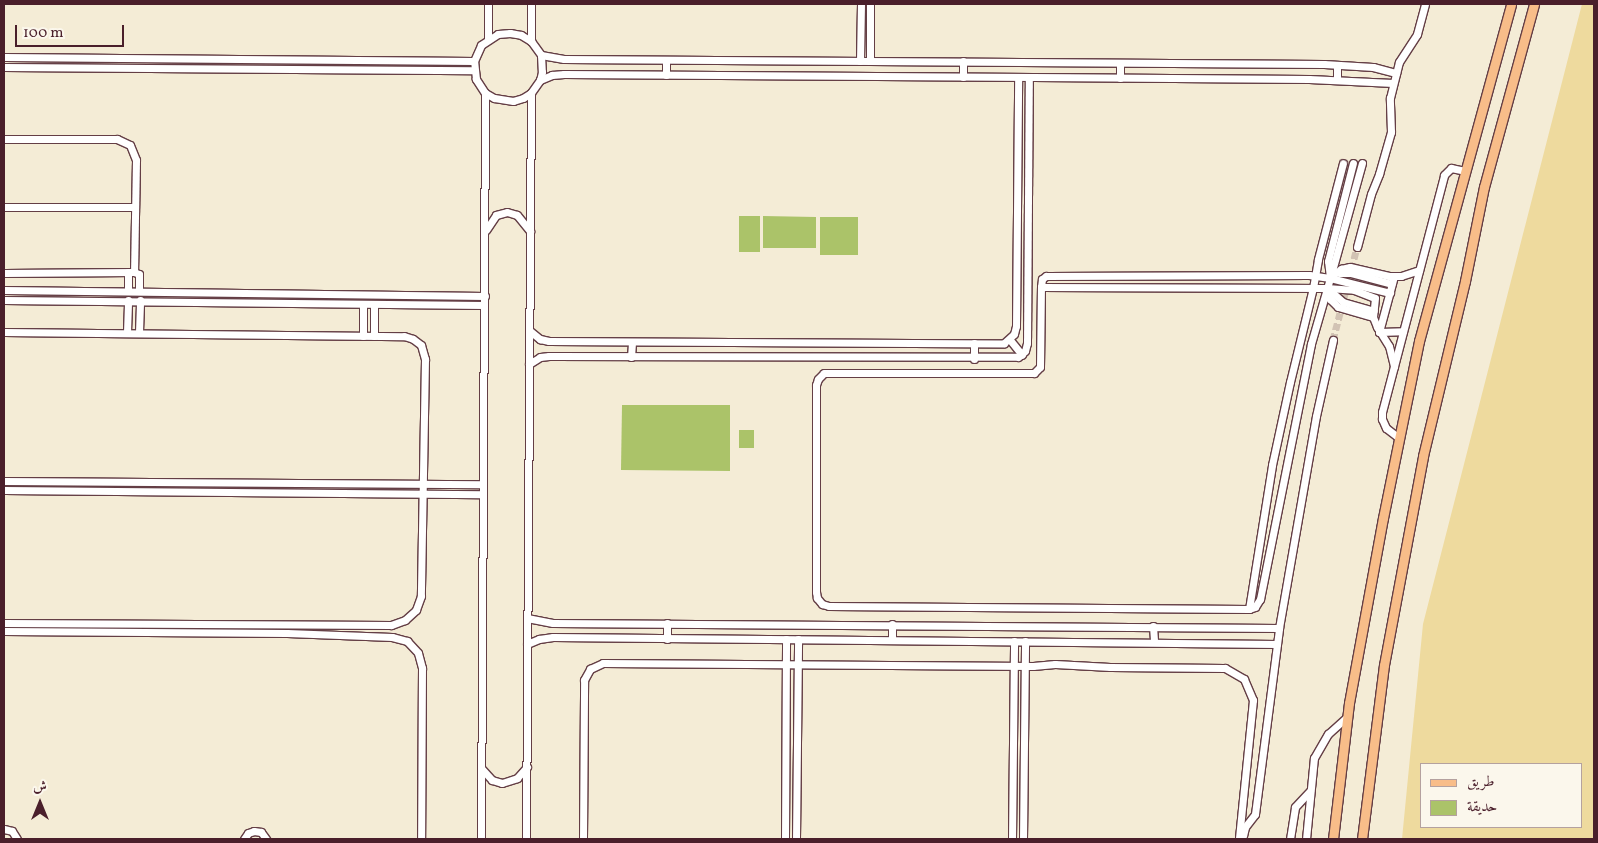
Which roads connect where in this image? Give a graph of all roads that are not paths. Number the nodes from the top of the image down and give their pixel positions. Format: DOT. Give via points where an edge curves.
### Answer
graph roads {
  1 [pos="488,4"];
  2 [pos="531,4"];
  3 [pos="860,4"];
  4 [pos="870,4"];
  5 [pos="1425,4"];
  6 [pos="1511,4"];
  7 [pos="1534,4"];
  8 [pos="488,39"];
  9 [pos="531,42"];
  10 [pos="540,55"];
  11 [pos="4,57"];
  12 [pos="666,60"];
  13 [pos="474,61"];
  14 [pos="860,61"];
  15 [pos="870,61"];
  16 [pos="963,62"];
  17 [pos="1120,63"];
  18 [pos="1338,65"];
  19 [pos="4,66"];
  20 [pos="474,70"];
  21 [pos="1396,73"];
  22 [pos="666,75"];
  23 [pos="963,77"];
  24 [pos="1018,77"];
  25 [pos="1029,77"];
  26 [pos="1120,78"];
  27 [pos="540,80"];
  28 [pos="1337,80"];
  29 [pos="1394,84"];
  30 [pos="485,93"];
  31 [pos="531,93"];
  32 [pos="4,139"];
  33 [pos="1343,163"];
  34 [pos="1353,163"];
  35 [pos="1362,163"];
  36 [pos="1465,171"];
  37 [pos="4,206"];
  38 [pos="134,207"];
  39 [pos="485,232"];
  40 [pos="530,232"];
  41 [pos="1357,247"];
  42 [pos="1419,270"];
  43 [pos="131,272"];
  44 [pos="4,273"];
  45 [pos="1316,276"];
  46 [pos="1330,278"];
  47 [pos="1393,280"];
  48 [pos="1041,287"];
  49 [pos="1313,288"];
  50 [pos="1327,288"];
  51 [pos="4,290"];
  52 [pos="128,291"];
  53 [pos="140,291"];
  54 [pos="1390,293"];
  55 [pos="484,296"];
  56 [pos="4,300"];
  57 [pos="128,300"];
  58 [pos="140,300"];
  59 [pos="363,304"];
  60 [pos="374,304"];
  61 [pos="484,305"];
  62 [pos="1308,310"];
  63 [pos="1320,314"];
  64 [pos="1374,314"];
  65 [pos="530,331"];
  66 [pos="1403,331"];
  67 [pos="4,332"];
  68 [pos="127,332"];
  69 [pos="139,332"];
  70 [pos="1379,332"];
  71 [pos="362,336"];
  72 [pos="374,336"];
  73 [pos="1010,340"];
  74 [pos="1333,340"];
  75 [pos="632,342"];
  76 [pos="974,343"];
  77 [pos="1022,355"];
  78 [pos="631,356"];
  79 [pos="974,359"];
  80 [pos="529,364"];
  81 [pos="1394,366"];
  82 [pos="1399,438"];
  83 [pos="4,481"];
  84 [pos="423,484"];
  85 [pos="484,484"];
  86 [pos="4,490"];
  87 [pos="483,494"];
  88 [pos="423,495"];
  89 [pos="1259,538"];
  90 [pos="1272,541"];
  91 [pos="1249,609"];
  92 [pos="527,618"];
  93 [pos="4,624"];
  94 [pos="667,624"];
  95 [pos="892,624"];
  96 [pos="1153,626"];
  97 [pos="1279,628"];
  98 [pos="4,631"];
  99 [pos="667,639"];
  100 [pos="786,639"];
  101 [pos="798,639"];
  102 [pos="892,640"];
  103 [pos="1014,641"];
  104 [pos="1025,641"];
  105 [pos="1154,642"];
  106 [pos="527,644"];
  107 [pos="1277,644"];
  108 [pos="786,664"];
  109 [pos="798,664"];
  110 [pos="1013,666"];
  111 [pos="1025,666"];
  112 [pos="1347,717"];
  113 [pos="527,767"];
  114 [pos="482,769"];
  115 [pos="1310,791"];
  116 [pos="481,828"];
  117 [pos="4,830"];
  118 [pos="17,839"];
  119 [pos="244,839"];
  120 [pos="266,839"];
  121 [pos="421,839"];
  122 [pos="475,839"];
  123 [pos="481,839"];
  124 [pos="526,839"];
  125 [pos="583,839"];
  126 [pos="785,839"];
  127 [pos="796,839"];
  128 [pos="1012,839"];
  129 [pos="1023,839"];
  130 [pos="1238,839"];
  131 [pos="1243,839"];
  132 [pos="1290,839"];
  133 [pos="1306,839"];
  134 [pos="1333,839"];
  135 [pos="1362,839"];
  1 -- 8 [label="street"];
  2 -- 9 [label="street"];
  3 -- 14 [label="street"];
  4 -- 15 [label="street"];
  5 -- 21 [label="street" via="1417,34 1403,52"];
  6 -- 36 [label="main road"];
  7 -- 135 [label="main road" via="1484,187 1421,465 1384,665"];
  8 -- 9 [label="street" via="510,33"];
  8 -- 13 [label="street" via="481,45"];
  9 -- 10 [label="street"];
  10 -- 12 [label="street" via="564,59"];
  10 -- 27 [label="street"];
  11 -- 13 [label="street"];
  12 -- 14 [label="street"];
  12 -- 22 [label="street"];
  13 -- 20 [label="street"];
  14 -- 15 [label="street"];
  15 -- 16 [label="street"];
  16 -- 17 [label="street"];
  16 -- 23 [label="street"];
  17 -- 18 [label="street"];
  17 -- 26 [label="street"];
  18 -- 21 [label="street" via="1373,67"];
  18 -- 28 [label="street"];
  19 -- 20 [label="street"];
  20 -- 30 [label="street"];
  21 -- 29 [label="street"];
  22 -- 23 [label="street"];
  22 -- 27 [label="street" via="558,74"];
  23 -- 24 [label="street"];
  24 -- 25 [label="street"];
  24 -- 73 [label="street" via="1016,326"];
  25 -- 26 [label="street"];
  25 -- 77 [label="street" via="1027,343"];
  26 -- 28 [label="street"];
  27 -- 31 [label="street"];
  28 -- 29 [label="street"];
  29 -- 41 [label="street" via="1390,102 1391,132"];
  30 -- 31 [label="street" via="503,101 523,98"];
  30 -- 39 [label="street"];
  31 -- 40 [label="street"];
  32 -- 38 [label="street" via="113,139 126,142 135,156"];
  33 -- 45 [label="street"];
  34 -- 46 [label="street" via="1328,261"];
  35 -- 46 [label="street"];
  36 -- 42 [label="street" via="1451,168 1445,172"];
  36 -- 82 [label="main road" via="1420,341"];
  37 -- 38 [label="street"];
  38 -- 43 [label="street"];
  39 -- 40 [label="street" via="496,215 507,212 517,215"];
  39 -- 55 [label="street"];
  40 -- 65 [label="street"];
  42 -- 47 [label="street"];
  42 -- 66 [label="street"];
  43 -- 44 [label="street"];
  43 -- 52 [label="street"];
  43 -- 53 [label="street" via="139,274"];
  45 -- 46 [label="street"];
  45 -- 48 [label="street" via="1049,275 1042,279"];
  45 -- 49 [label="street"];
  46 -- 47 [label="street" via="1341,269 1350,267"];
  46 -- 50 [label="street"];
  46 -- 54 [label="street"];
  47 -- 54 [label="street"];
  48 -- 49 [label="street"];
  48 -- 91 [label="street" via="1040,367 1034,373 829,372 819,377 816,385 817,598 829,606"];
  49 -- 50 [label="street"];
  49 -- 62 [label="street"];
  50 -- 63 [label="street"];
  50 -- 64 [label="street" via="1330,299 1338,307"];
  50 -- 64 [label="street" via="1373,295 1376,300"];
  51 -- 52 [label="street"];
  52 -- 53 [label="street"];
  53 -- 55 [label="street"];
  54 -- 70 [label="street"];
  55 -- 61 [label="street"];
  56 -- 57 [label="street"];
  57 -- 58 [label="street"];
  57 -- 68 [label="street"];
  58 -- 59 [label="street"];
  58 -- 69 [label="street"];
  59 -- 60 [label="street"];
  59 -- 71 [label="street"];
  60 -- 61 [label="street"];
  60 -- 72 [label="street"];
  61 -- 85 [label="street"];
  62 -- 63 [label="street"];
  62 -- 89 [label="street"];
  63 -- 90 [label="street"];
  64 -- 70 [label="street"];
  65 -- 75 [label="street" via="549,341"];
  65 -- 80 [label="street"];
  66 -- 70 [label="street"];
  66 -- 81 [label="street"];
  67 -- 68 [label="street"];
  68 -- 69 [label="street"];
  69 -- 71 [label="street"];
  70 -- 81 [label="street" via="1390,346"];
  71 -- 72 [label="street"];
  72 -- 84 [label="street" via="409,337 423,350"];
  73 -- 76 [label="street" via="998,344"];
  73 -- 77 [label="street"];
  74 -- 97 [label="street" via="1316,416"];
  75 -- 76 [label="street"];
  75 -- 78 [label="street"];
  76 -- 79 [label="street"];
  77 -- 79 [label="street" via="1014,359"];
  78 -- 79 [label="street"];
  78 -- 80 [label="street" via="544,356"];
  80 -- 92 [label="street"];
  81 -- 82 [label="street" via="1382,419 1386,428"];
  82 -- 112 [label="main road"];
  83 -- 84 [label="street"];
  84 -- 85 [label="street"];
  84 -- 88 [label="street"];
  85 -- 87 [label="street"];
  86 -- 88 [label="street"];
  87 -- 88 [label="street"];
  87 -- 114 [label="street"];
  88 -- 93 [label="street" via="422,596 416,610 398,623"];
  89 -- 90 [label="street"];
  89 -- 91 [label="street"];
  90 -- 91 [label="street" via="1259,602"];
  92 -- 94 [label="street" via="546,622"];
  92 -- 106 [label="street"];
  94 -- 95 [label="street"];
  94 -- 99 [label="street"];
  95 -- 96 [label="street"];
  95 -- 102 [label="street"];
  96 -- 97 [label="street"];
  96 -- 105 [label="street"];
  97 -- 107 [label="street"];
  98 -- 121 [label="street" via="287,633 392,637 407,641 418,653 422,668"];
  99 -- 100 [label="street"];
  99 -- 106 [label="street" via="553,637"];
  100 -- 101 [label="street"];
  100 -- 108 [label="street"];
  101 -- 102 [label="street"];
  101 -- 109 [label="street"];
  102 -- 103 [label="street"];
  103 -- 104 [label="street"];
  103 -- 110 [label="street"];
  104 -- 105 [label="street"];
  104 -- 111 [label="street"];
  105 -- 107 [label="street"];
  106 -- 113 [label="street"];
  107 -- 131 [label="street" via="1255,814 1244,830"];
  108 -- 109 [label="street"];
  108 -- 125 [label="street" via="604,663 590,669 584,683"];
  108 -- 126 [label="street"];
  109 -- 110 [label="street"];
  109 -- 127 [label="street"];
  110 -- 111 [label="street"];
  110 -- 128 [label="street"];
  111 -- 129 [label="street"];
  111 -- 130 [label="street" via="1219,667 1240,675 1250,689 1253,705"];
  112 -- 115 [label="street" via="1328,734 1316,753"];
  112 -- 134 [label="main road"];
  113 -- 114 [label="street" via="517,778 502,783 492,780"];
  113 -- 124 [label="street"];
  114 -- 116 [label="street"];
  115 -- 132 [label="street" via="1295,807"];
  115 -- 133 [label="street"];
  116 -- 122 [label="street"];
  116 -- 123 [label="street"];
  117 -- 118 [label="street" via="12,831"];
  119 -- 120 [label="street" via="254,831 261,832"];
}
